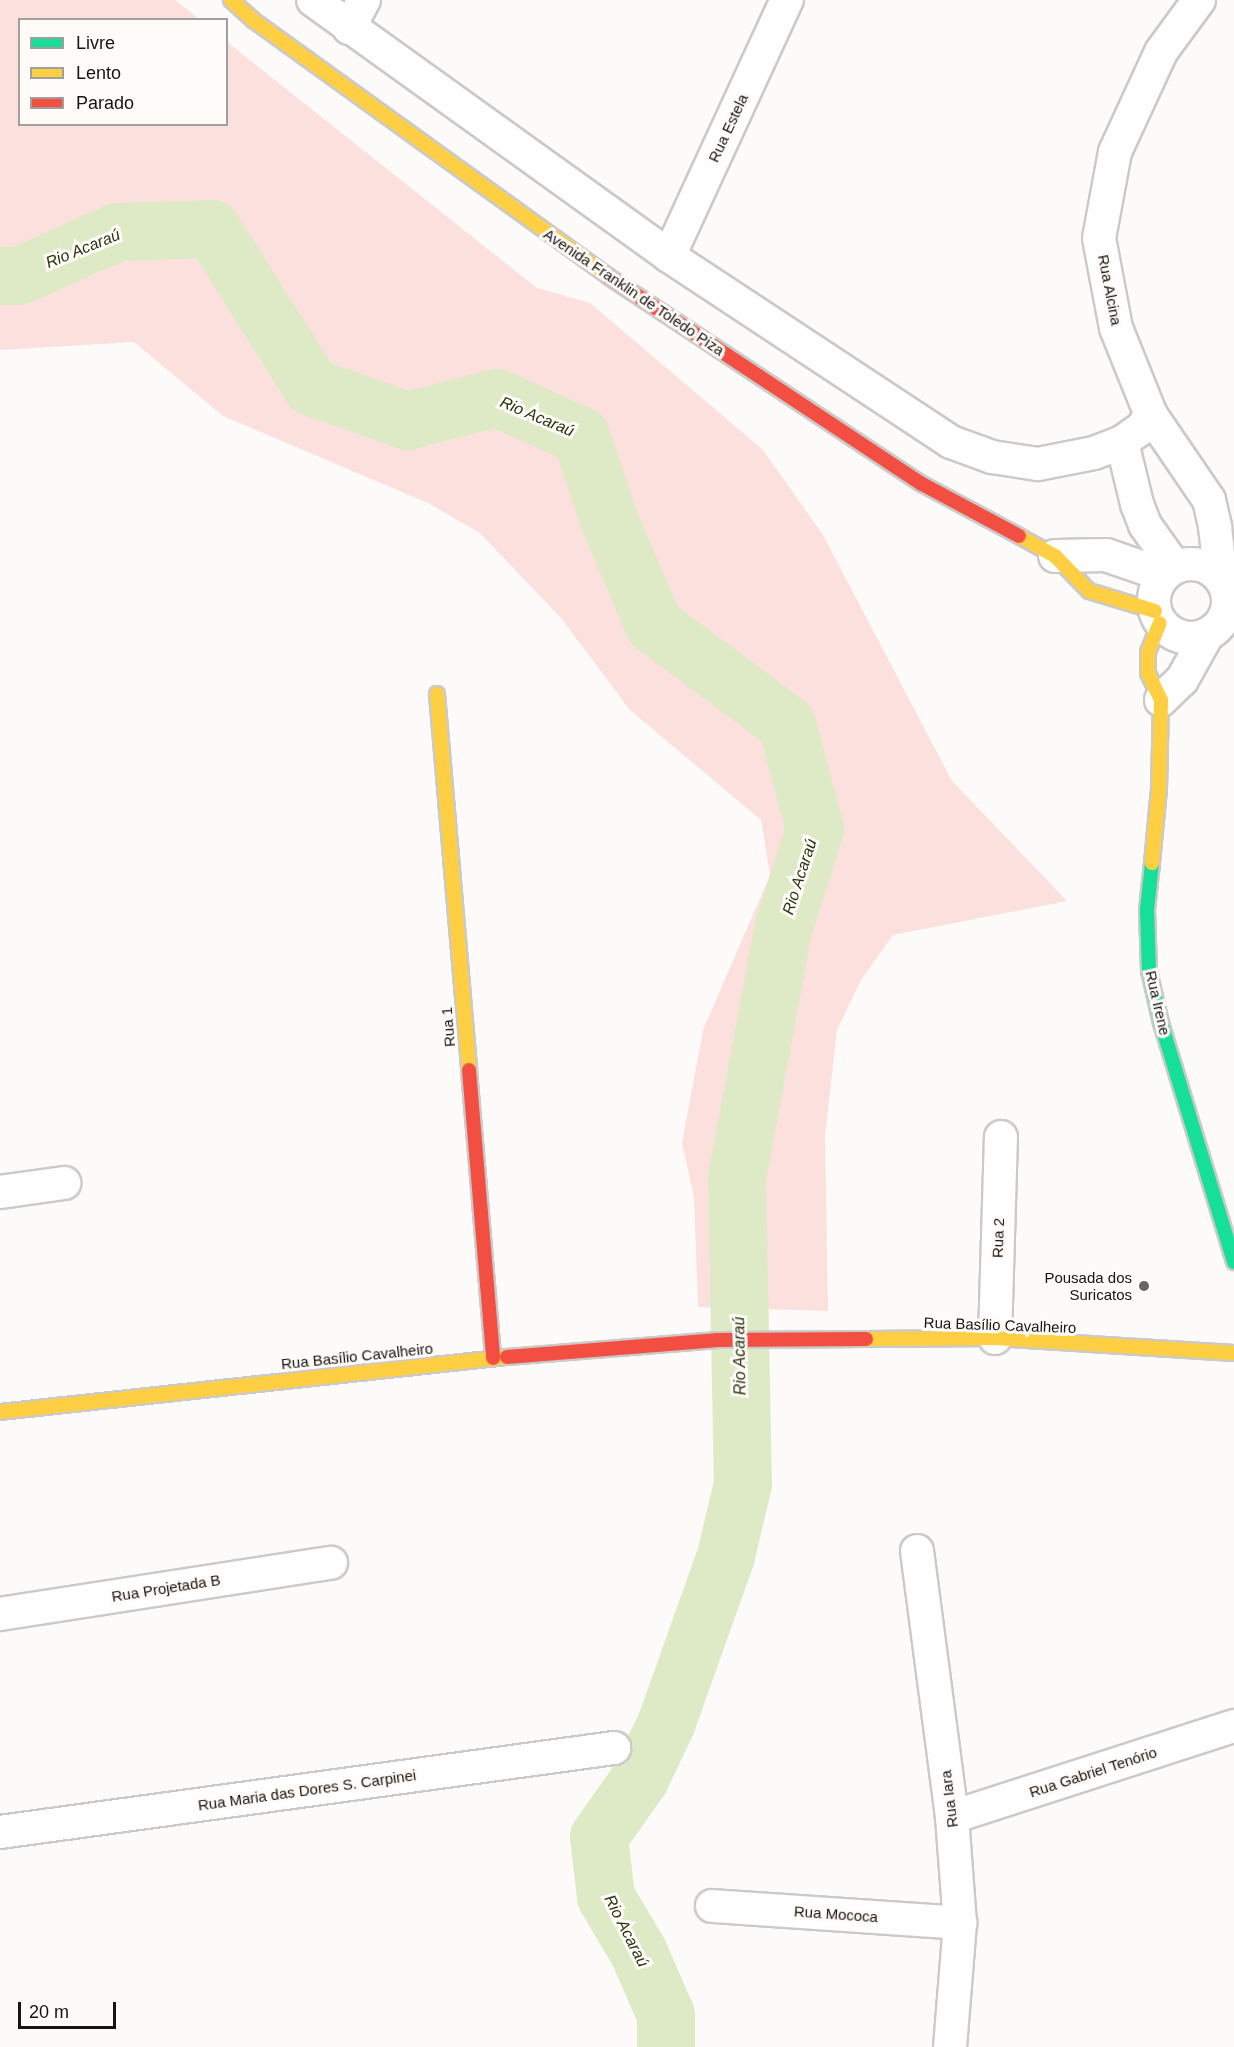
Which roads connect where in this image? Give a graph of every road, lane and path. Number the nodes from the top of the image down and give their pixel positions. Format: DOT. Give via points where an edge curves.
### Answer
graph roads {
  1 [pos="231,0"];
  2 [pos="313,0"];
  3 [pos="364,0"];
  4 [pos="787,0"];
  5 [pos="1199,0"];
  6 [pos="349,28"];
  7 [pos="669,256"];
  8 [pos="1151,415"];
  9 [pos="1122,442"];
  10 [pos="1055,556"];
  11 [pos="1169,571"];
  12 [pos="1227,588"];
  13 [pos="1158,617"];
  14 [pos="1219,630"];
  15 [pos="437,694"];
  16 [pos="1161,700"];
  17 [pos="1001,1137"];
  18 [pos="64,1183"];
  19 [pos="0,1192"];
  20 [pos="1234,1262"];
  21 [pos="995,1338"];
  22 [pos="1234,1353"];
  23 [pos="493,1358"];
  24 [pos="0,1412"];
  25 [pos="917,1551"];
  26 [pos="331,1563"];
  27 [pos="0,1614"];
  28 [pos="1234,1726"];
  29 [pos="614,1749"];
  30 [pos="952,1818"];
  31 [pos="0,1832"];
  32 [pos="712,1906"];
  33 [pos="960,1923"];
  34 [pos="950,2047"];
  1 -- 10 [label="street, Avenida Franklin de Toledo Piza" via="253,20 608,277 922,484"];
  2 -- 6 [label="street"];
  3 -- 6 [label="street"];
  4 -- 7 [label="street, Rua Estela"];
  5 -- 8 [label="street, Rua Alcina" via="1161,52 1115,152 1099,238 1116,328"];
  6 -- 7 [label="street"];
  7 -- 9 [label="street" via="951,442 992,457 1038,464 1094,453"];
  8 -- 9 [label="street" via="1142,428"];
  8 -- 12 [label="street, Rua Alcina" via="1209,500"];
  9 -- 11 [label="street" via="1137,504"];
  10 -- 11 [label="street, Avenida Franklin de Toledo Piza" via="1106,555"];
  10 -- 13 [label="street, Avenida Franklin de Toledo Piza" via="1089,591"];
  11 -- 12 [label="street" via="1190,563 1200,565 1212,570"];
  11 -- 13 [label="street" via="1157,586 1154,598"];
  12 -- 14 [label="street" via="1228,604"];
  13 -- 14 [label="street" via="1170,632 1182,637"];
  13 -- 16 [label="street, Rua Irene" via="1148,652 1148,673"];
  14 -- 16 [label="street" via="1182,680"];
  15 -- 23 [label="street, Rua 1"];
  16 -- 20 [label="street, Rua Irene" via="1159,789 1147,910 1149,970 1161,1023"];
  17 -- 21 [label="street, Rua 2"];
  18 -- 19 [label="street"];
  21 -- 22 [label="street, Rua Basílio Cavalheiro"];
  21 -- 23 [label="street, Rua Basílio Cavalheiro" via="718,1340"];
  23 -- 24 [label="street, Rua Basílio Cavalheiro"];
  25 -- 30 [label="street, Rua Iara"];
  26 -- 27 [label="street, Rua Projetada B"];
  28 -- 30 [label="street, Rua Gabriel Tenório"];
  29 -- 31 [label="street, Rua Maria das Dores S. Carpinei"];
  30 -- 33 [label="street, Rua Iara"];
  32 -- 33 [label="street, Rua Mococa"];
  33 -- 34 [label="street, Rua Iara"];
}
